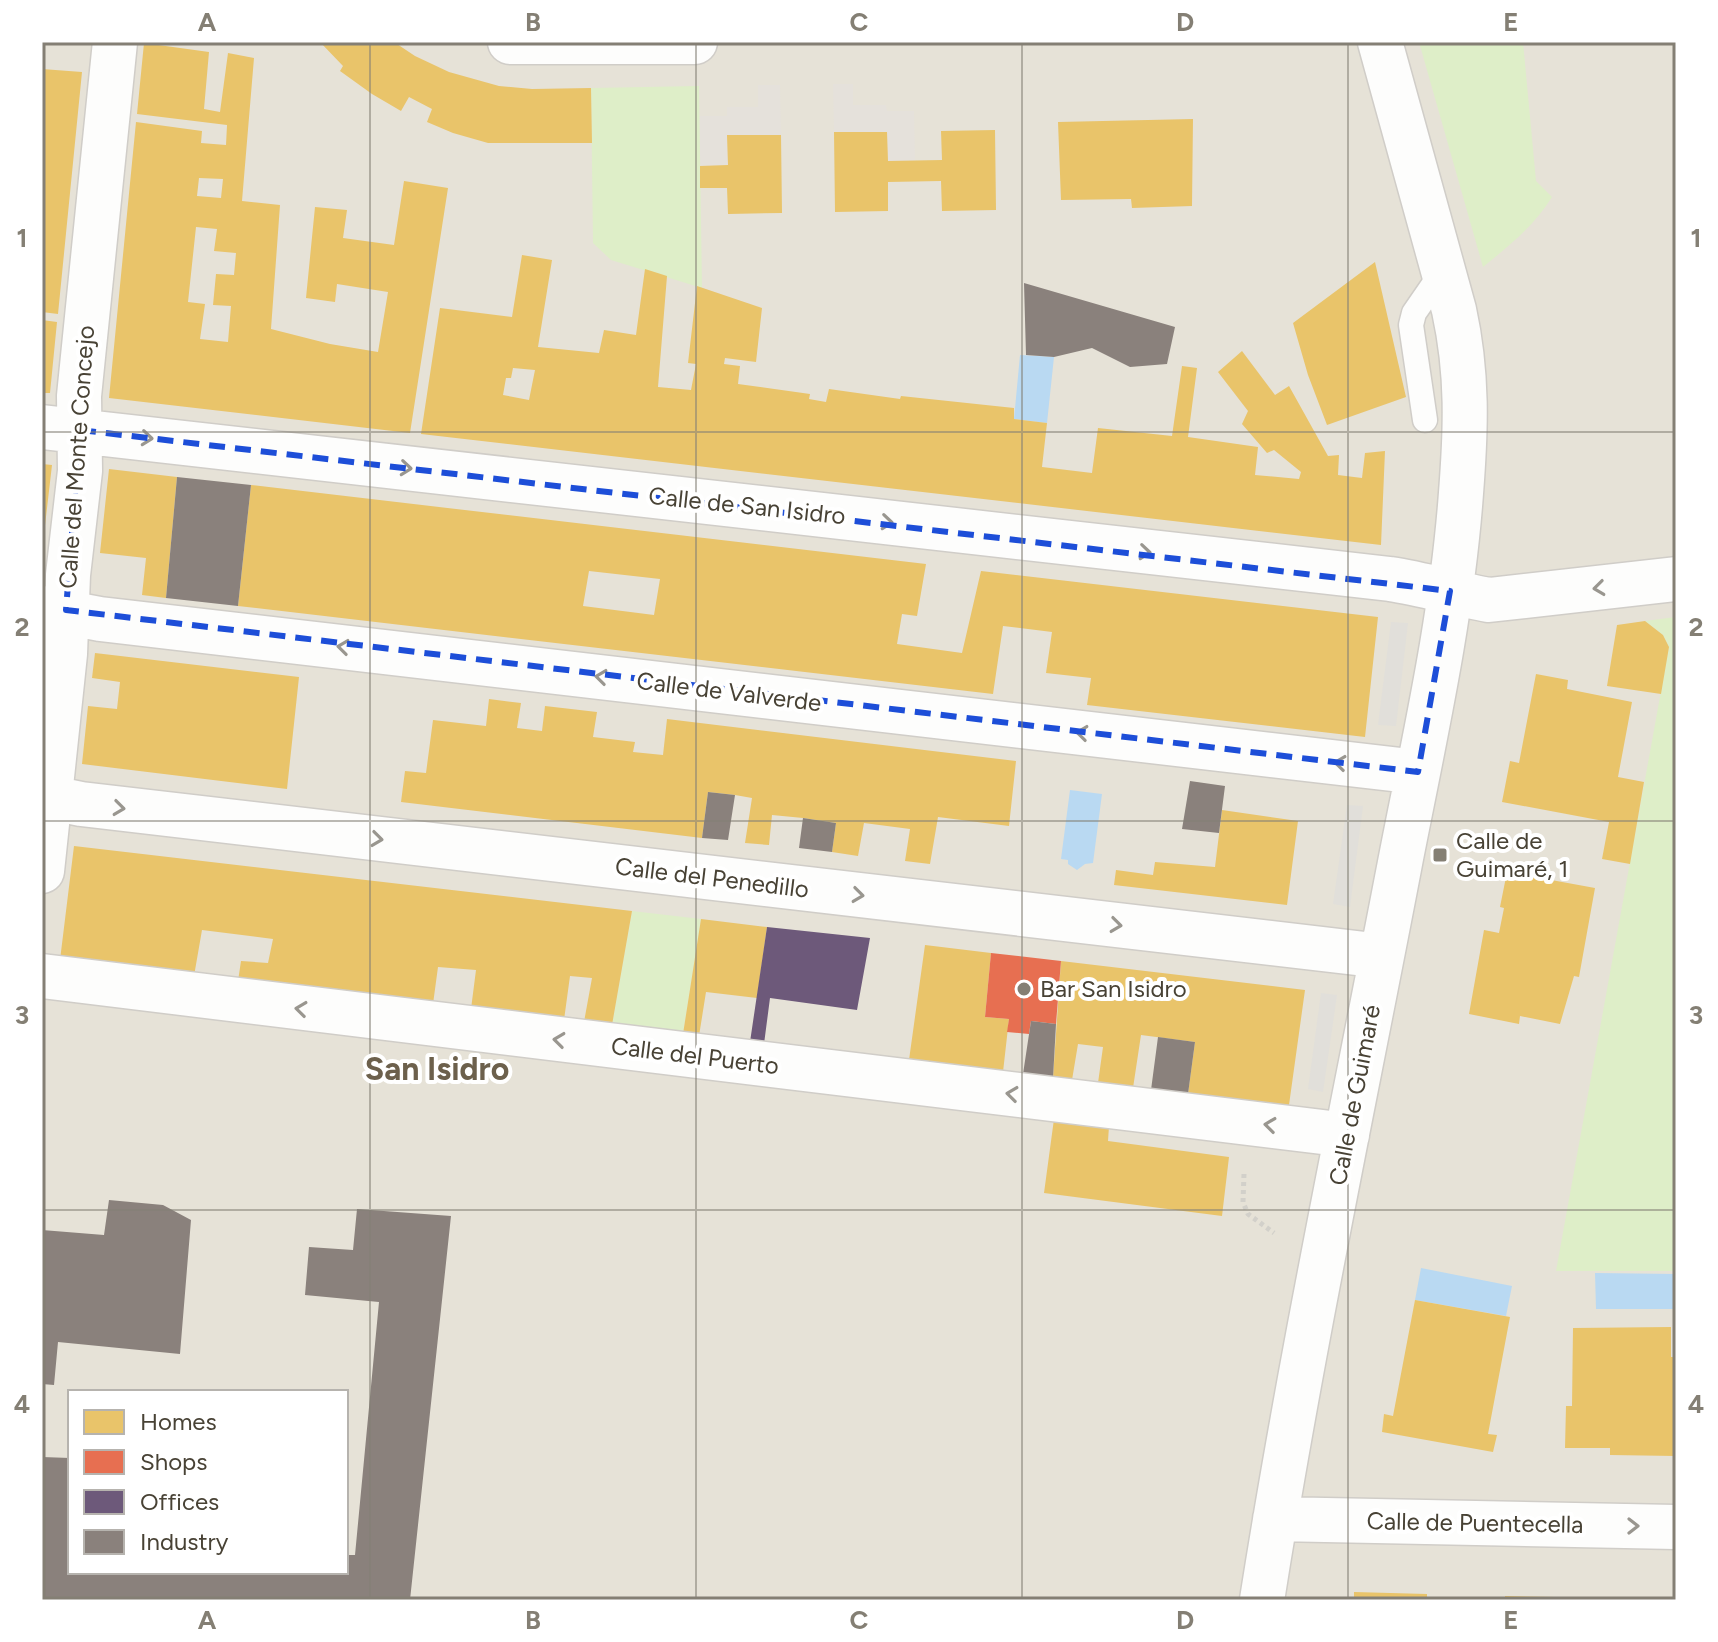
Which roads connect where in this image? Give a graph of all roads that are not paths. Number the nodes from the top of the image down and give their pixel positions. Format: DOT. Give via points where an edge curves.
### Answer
graph roads {
  1 [pos="115,42"];
  2 [pos="510,42"];
  3 [pos="695,42"];
  4 [pos="1380,42"];
  5 [pos="1443,271"];
  6 [pos="1425,420"];
  7 [pos="61,429"];
  8 [pos="1676,579"];
  9 [pos="1450,591"];
  10 [pos="54,609"];
  11 [pos="1418,772"];
  12 [pos="46,797"];
  13 [pos="42,871"];
  14 [pos="1382,956"];
  15 [pos="42,976"];
  16 [pos="1347,1135"];
  17 [pos="1275,1519"];
  18 [pos="1676,1527"];
  19 [pos="1262,1600"];
  1 -- 7 [label="street, Calle del Monte Concejo" via="79,396"];
  2 -- 3 [label="street"];
  4 -- 5 [label="street, Calle de Guimaré"];
  5 -- 6 [label="lane" via="1411,325"];
  5 -- 9 [label="street, Calle de Guimaré" via="1459,333 1466,400"];
  7 -- 9 [label="street, Calle de San Isidro, one-way" via="1390,579"];
  7 -- 10 [label="street, Calle del Monte Concejo" via="80,471 68,575"];
  8 -- 9 [label="street, Calle de San Isidro, one-way" via="1513,599 1489,600"];
  9 -- 11 [label="street, Calle de Guimaré"];
  11 -- 10 [label="street, Calle de Valverde, one-way" via="115,621"];
  10 -- 12 [label="street, Calle del Monte Concejo" via="66,641"];
  11 -- 14 [label="street, Calle de Guimaré"];
  12 -- 13 [label="street, Calle del Monte Concejo"];
  12 -- 14 [label="street, Calle del Penedillo, one-way"];
  14 -- 16 [label="street, Calle de Guimaré"];
  16 -- 15 [label="street, Calle del Puerto, one-way"];
  16 -- 17 [label="street, Calle de Guimaré"];
  17 -- 18 [label="street, Calle de Puentecella, one-way"];
  17 -- 19 [label="street, Calle de Guimaré"];
}
